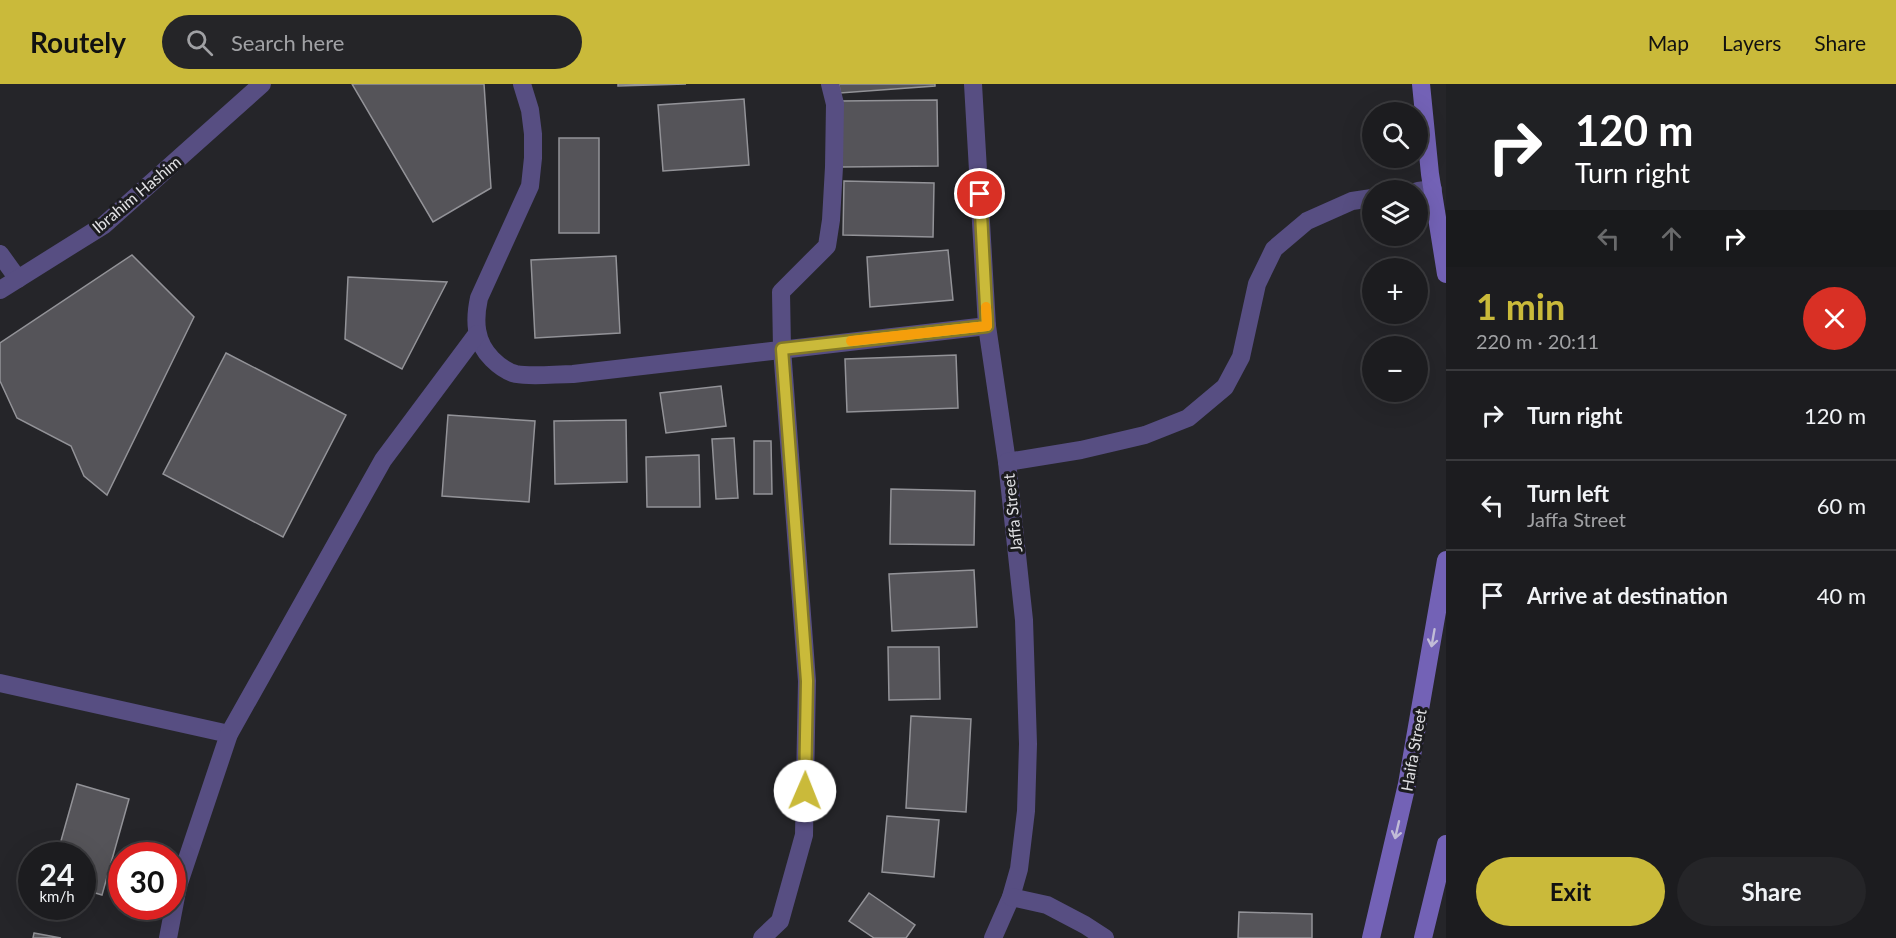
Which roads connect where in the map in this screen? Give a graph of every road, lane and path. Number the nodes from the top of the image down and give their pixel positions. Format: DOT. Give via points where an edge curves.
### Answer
graph roads {
  1 [pos="262,84"];
  2 [pos="522,84"];
  3 [pos="830,84"];
  4 [pos="974,84"];
  5 [pos="1420,84"];
  6 [pos="1425,180"];
  7 [pos="1362,200"];
  8 [pos="1428,202"];
  9 [pos="0,255"];
  10 [pos="1446,274"];
  11 [pos="18,279"];
  12 [pos="0,290"];
  13 [pos="987,326"];
  14 [pos="477,334"];
  15 [pos="782,349"];
  16 [pos="1007,462"];
  17 [pos="1446,560"];
  18 [pos="0,683"];
  19 [pos="230,734"];
  20 [pos="1446,844"];
  21 [pos="1011,897"];
  22 [pos="168,938"];
  23 [pos="762,938"];
  24 [pos="993,938"];
  25 [pos="1105,938"];
  26 [pos="1371,938"];
  27 [pos="1424,938"];
  1 -- 11 [label="street, Ibrahim Hashim" via="104,225"];
  2 -- 14 [label="street" via="533,134 530,186 479,298"];
  3 -- 15 [label="street" via="835,104 834,167 827,246 781,292"];
  4 -- 13 [label="street, Jaffa Street"];
  5 -- 6 [label="main road"];
  7 -- 16 [label="street" via="1307,221 1274,249 1257,284 1241,357 1225,387 1188,418 1145,435"];
  8 -- 10 [label="main road"];
  9 -- 11 [label="street"];
  11 -- 12 [label="street, Ibrahim Hashim"];
  13 -- 15 [label="street"];
  13 -- 16 [label="street, Jaffa Street"];
  14 -- 15 [label="street" via="485,352 499,366 515,374 573,374"];
  14 -- 19 [label="street" via="382,460"];
  15 -- 23 [label="street" via="807,681 804,835 780,921"];
  16 -- 21 [label="street, Jaffa Street" via="1024,620 1028,744 1024,840"];
  17 -- 26 [label="main road, Haifa Street, one-way" via="1407,784"];
  18 -- 19 [label="street"];
  19 -- 22 [label="street" via="178,886"];
  20 -- 27 [label="main road"];
  21 -- 24 [label="street, Jaffa Street"];
  21 -- 25 [label="street" via="1047,905"];
}
